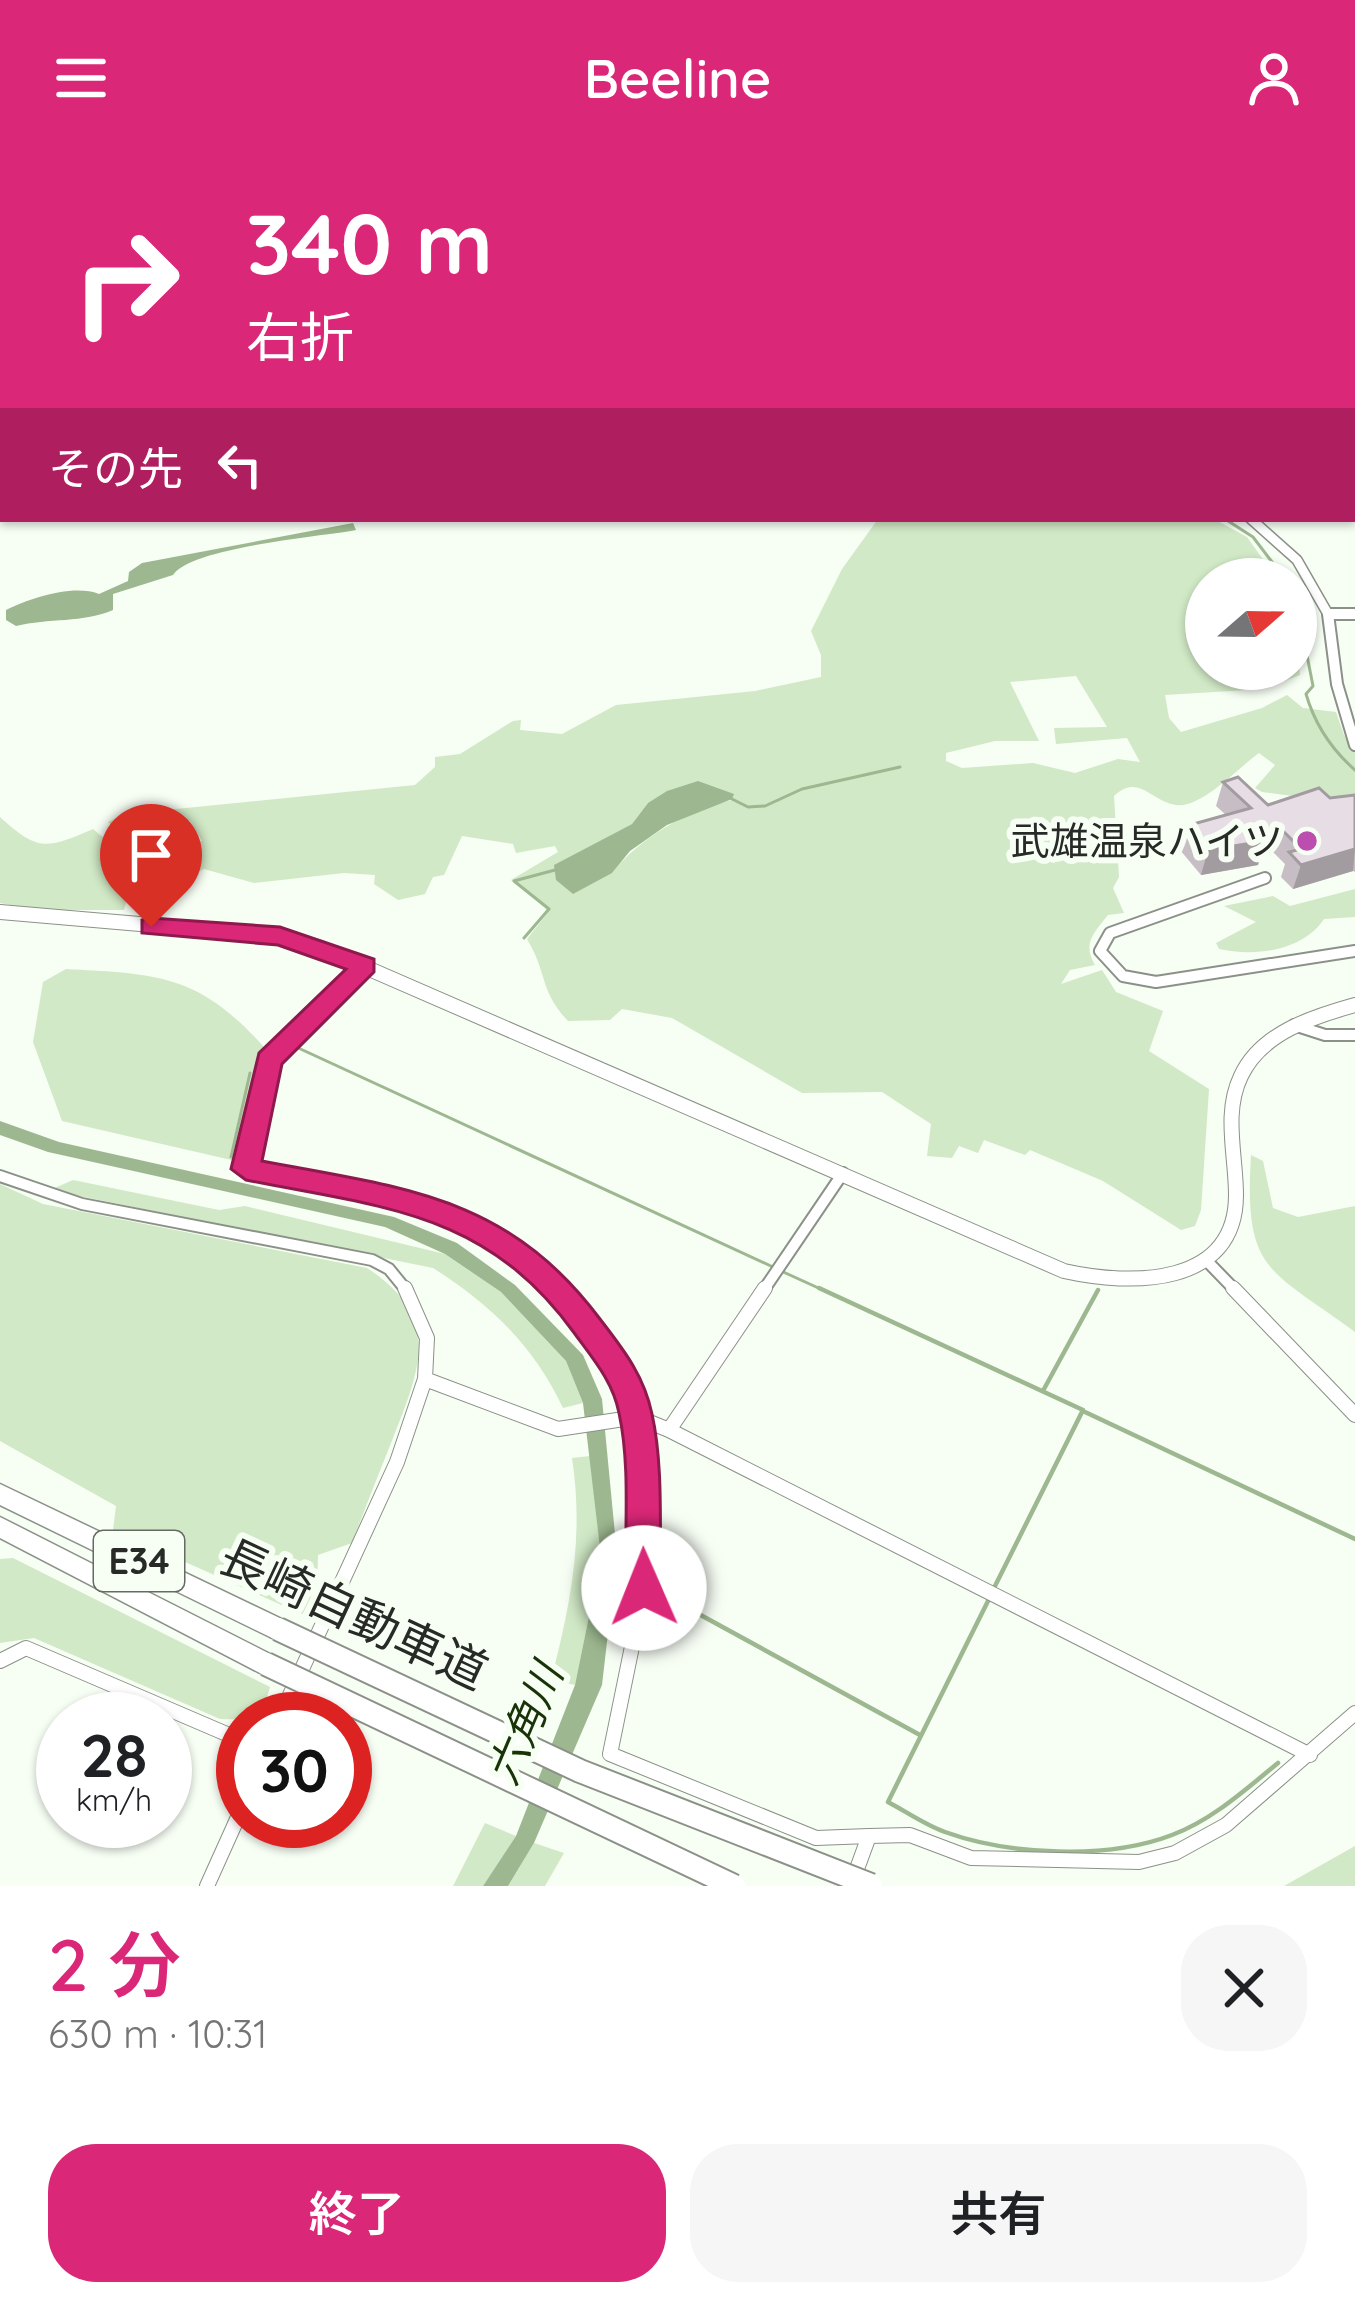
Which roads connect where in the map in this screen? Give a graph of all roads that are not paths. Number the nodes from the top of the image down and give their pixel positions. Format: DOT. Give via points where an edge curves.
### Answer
graph roads {
  1 [pos="1256,522"];
  2 [pos="1328,614"];
  3 [pos="1355,614"];
  4 [pos="1355,745"];
  5 [pos="1265,878"];
  6 [pos="0,912"];
  7 [pos="1355,951"];
  8 [pos="365,965"];
  9 [pos="1355,1005"];
  10 [pos="1293,1024"];
  11 [pos="1355,1035"];
  12 [pos="843,1173"];
  13 [pos="0,1176"];
  14 [pos="1205,1258"];
  15 [pos="425,1379"];
  16 [pos="1355,1415"];
  17 [pos="637,1417"];
  18 [pos="669,1430"];
  19 [pos="0,1494"];
  20 [pos="0,1527"];
  21 [pos="0,1661"];
  22 [pos="292,1692"];
  23 [pos="1355,1713"];
  24 [pos="216,1730"];
  25 [pos="1310,1755"];
  26 [pos="869,1836"];
  27 [pos="224,1848"];
  28 [pos="873,1885"];
  29 [pos="207,1886"];
  30 [pos="734,1886"];
  31 [pos="851,1886"];
  1 -- 2 [label="street" via="1302,559"];
  2 -- 3 [label="street"];
  2 -- 4 [label="street" via="1336,684"];
  5 -- 7 [label="street" via="1110,933 1104,961 1126,979 1156,982"];
  6 -- 8 [label="street" via="280,936"];
  8 -- 12 [label="street"];
  8 -- 17 [label="street" via="268,1060 246,1169 416,1202 497,1236 574,1304 616,1362"];
  9 -- 10 [label="street"];
  10 -- 11 [label="street"];
  10 -- 14 [label="street" via="1247,1065 1233,1094 1235,1212 1228,1237"];
  12 -- 14 [label="street" via="1091,1279 1153,1281"];
  12 -- 18 [label="street"];
  13 -- 15 [label="street" via="82,1204 372,1260 414,1300 427,1338"];
  14 -- 16 [label="street"];
  15 -- 17 [label="street" via="558,1430"];
  15 -- 22 [label="street" via="398,1462"];
  17 -- 18 [label="street"];
  17 -- 26 [label="street" via="644,1588 610,1754 816,1838"];
  18 -- 25 [label="street"];
  19 -- 28 [label="highway, 長崎自動車道 / E34, bridge" via="580,1771"];
  20 -- 30 [label="highway, 長崎自動車道 / E34, bridge" via="266,1664"];
  21 -- 24 [label="street" via="26,1648"];
  23 -- 25 [label="street"];
  25 -- 26 [label="street" via="1226,1825 1139,1862 971,1858 910,1835"];
  26 -- 31 [label="street"];
  27 -- 29 [label="street"];
}
